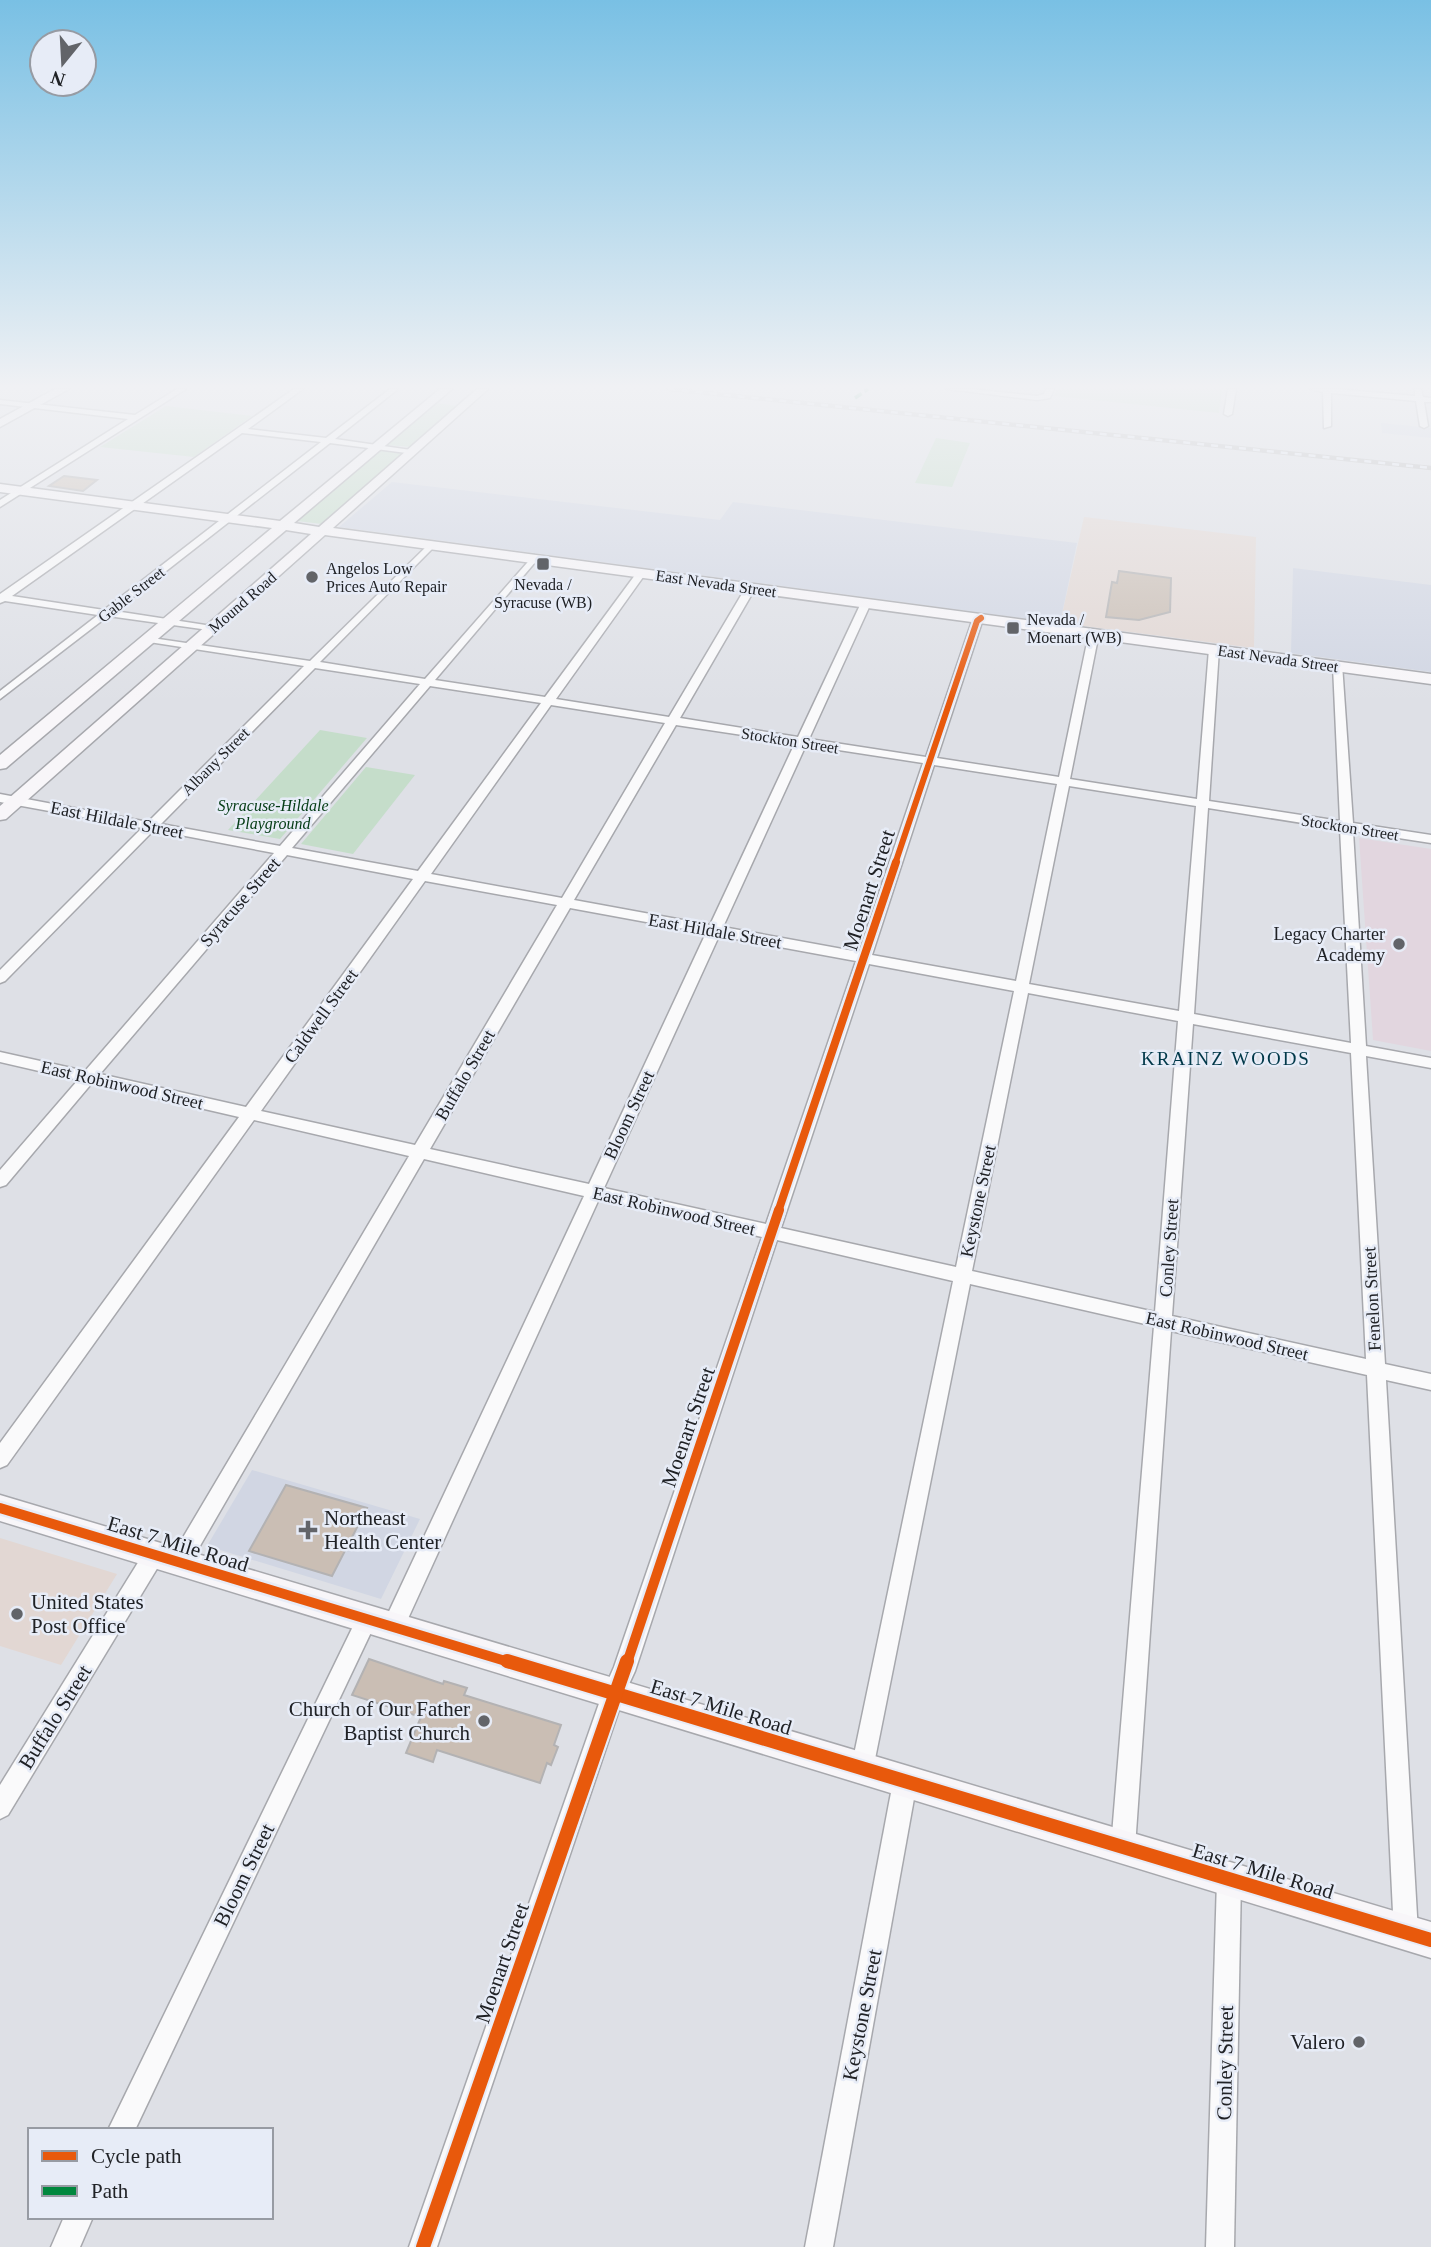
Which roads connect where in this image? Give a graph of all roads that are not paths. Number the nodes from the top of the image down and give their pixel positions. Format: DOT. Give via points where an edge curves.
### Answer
graph roads {
  1 [pos="16,494"];
  2 [pos="44,494"];
  3 [pos="150,494"];
  4 [pos="259,494"];
  5 [pos="323,494"];
  6 [pos="365,494"];
  7 [pos="0,504"];
  8 [pos="134,505"];
  9 [pos="228,518"];
  10 [pos="286,525"];
  11 [pos="324,530"];
  12 [pos="431,545"];
  13 [pos="534,558"];
  14 [pos="641,573"];
  15 [pos="751,587"];
  16 [pos="1,598"];
  17 [pos="866,603"];
  18 [pos="107,613"];
  19 [pos="981,618"];
  20 [pos="170,622"];
  21 [pos="212,629"];
  22 [pos="1094,633"];
  23 [pos="149,639"];
  24 [pos="192,646"];
  25 [pos="1214,649"];
  26 [pos="311,665"];
  27 [pos="1338,666"];
  28 [pos="1431,678"];
  29 [pos="427,683"];
  30 [pos="0,696"];
  31 [pos="547,702"];
  32 [pos="672,721"];
  33 [pos="802,741"];
  34 [pos="930,761"];
  35 [pos="0,764"];
  36 [pos="1064,782"];
  37 [pos="8,800"];
  38 [pos="1202,804"];
  39 [pos="0,815"];
  40 [pos="151,826"];
  41 [pos="1346,826"];
  42 [pos="1431,839"];
  43 [pos="283,851"];
  44 [pos="421,876"];
  45 [pos="565,903"];
  46 [pos="714,931"];
  47 [pos="864,959"];
  48 [pos="0,978"];
  49 [pos="1022,988"];
  50 [pos="1187,1018"];
  51 [pos="1358,1050"];
  52 [pos="0,1057"];
  53 [pos="1431,1063"];
  54 [pos="89,1077"];
  55 [pos="250,1114"];
  56 [pos="419,1153"];
  57 [pos="0,1181"];
  58 [pos="593,1192"];
  59 [pos="773,1233"];
  60 [pos="962,1277"];
  61 [pos="1163,1322"];
  62 [pos="1375,1370"];
  63 [pos="1431,1382"];
  64 [pos="0,1459"];
  65 [pos="0,1508"];
  66 [pos="167,1559"];
  67 [pos="380,1623"];
  68 [pos="614,1692"];
  69 [pos="862,1769"];
  70 [pos="905,1783"];
  71 [pos="0,1807"];
  72 [pos="1123,1847"];
  73 [pos="1229,1880"];
  74 [pos="1418,1937"];
  75 [pos="122,2128"];
  76 [pos="78,2219"];
  77 [pos="65,2247"];
  78 [pos="423,2247"];
  79 [pos="819,2247"];
  80 [pos="1220,2247"];
  1 -- 7 [label="street"];
  2 -- 8 [label="street, East Nevada Street"];
  3 -- 8 [label="street"];
  4 -- 9 [label="street, Gable Street"];
  5 -- 10 [label="street, Mound Road"];
  6 -- 11 [label="street, Mound Road"];
  8 -- 9 [label="street, East Nevada Street"];
  8 -- 16 [label="street"];
  9 -- 10 [label="street, East Nevada Street"];
  9 -- 18 [label="street, Gable Street"];
  10 -- 11 [label="street, East Nevada Street"];
  10 -- 20 [label="street, Mound Road"];
  11 -- 12 [label="street, East Nevada Street"];
  11 -- 21 [label="street, Mound Road"];
  12 -- 13 [label="street, East Nevada Street"];
  12 -- 26 [label="street, Albany Street"];
  13 -- 14 [label="street, East Nevada Street"];
  13 -- 29 [label="street, Syracuse Street"];
  14 -- 15 [label="street, East Nevada Street"];
  14 -- 31 [label="street, Caldwell Street"];
  15 -- 17 [label="street, East Nevada Street"];
  15 -- 32 [label="street, Buffalo Street"];
  16 -- 18 [label="street"];
  17 -- 19 [label="street, East Nevada Street"];
  17 -- 33 [label="street, Bloom Street"];
  18 -- 20 [label="street"];
  18 -- 30 [label="street, Gable Street"];
  19 -- 22 [label="street, East Nevada Street"];
  19 -- 34 [label="street, Moenart Street"];
  20 -- 21 [label="street"];
  20 -- 23 [label="street, Mound Road"];
  21 -- 24 [label="street, Mound Road"];
  22 -- 25 [label="street, East Nevada Street"];
  22 -- 36 [label="street, Keystone Street"];
  23 -- 24 [label="street, Stockton Street"];
  23 -- 35 [label="street, Mound Road"];
  24 -- 26 [label="street, Stockton Street"];
  24 -- 37 [label="street, Mound Road"];
  25 -- 27 [label="street, East Nevada Street"];
  25 -- 38 [label="street, Conley Street"];
  26 -- 29 [label="street, Stockton Street"];
  26 -- 40 [label="street, Albany Street"];
  27 -- 28 [label="street, East Nevada Street"];
  27 -- 41 [label="street, Fenelon Street"];
  29 -- 31 [label="street, Stockton Street"];
  29 -- 43 [label="street, Syracuse Street"];
  31 -- 32 [label="street, Stockton Street"];
  31 -- 44 [label="street, Caldwell Street"];
  32 -- 33 [label="street, Stockton Street"];
  32 -- 45 [label="street, Buffalo Street"];
  33 -- 34 [label="street, Stockton Street"];
  33 -- 46 [label="street, Bloom Street"];
  34 -- 36 [label="street, Stockton Street"];
  34 -- 47 [label="street, Moenart Street"];
  36 -- 38 [label="street, Stockton Street"];
  36 -- 49 [label="street, Keystone Street"];
  37 -- 39 [label="street, Mound Road"];
  37 -- 40 [label="street, East Hildale Street"];
  38 -- 41 [label="street, Stockton Street"];
  38 -- 50 [label="street, Conley Street"];
  40 -- 43 [label="street, East Hildale Street"];
  40 -- 48 [label="street, Albany Street"];
  41 -- 42 [label="street, Stockton Street"];
  41 -- 51 [label="street, Fenelon Street"];
  43 -- 44 [label="street, East Hildale Street"];
  43 -- 54 [label="street, Syracuse Street"];
  44 -- 45 [label="street, East Hildale Street"];
  44 -- 55 [label="street, Caldwell Street"];
  45 -- 46 [label="street, East Hildale Street"];
  45 -- 56 [label="street, Buffalo Street"];
  46 -- 47 [label="street, East Hildale Street"];
  46 -- 58 [label="street, Bloom Street"];
  47 -- 49 [label="street, East Hildale Street"];
  47 -- 59 [label="street, Moenart Street"];
  49 -- 50 [label="street, East Hildale Street"];
  49 -- 60 [label="street, Keystone Street"];
  50 -- 51 [label="street, East Hildale Street"];
  50 -- 61 [label="street, Conley Street"];
  51 -- 53 [label="street, East Hildale Street"];
  51 -- 62 [label="street, Fenelon Street"];
  52 -- 54 [label="street, East Robinwood Street"];
  54 -- 55 [label="street, East Robinwood Street"];
  54 -- 57 [label="street, Syracuse Street"];
  55 -- 56 [label="street, East Robinwood Street"];
  55 -- 64 [label="street, Caldwell Street"];
  56 -- 58 [label="street, East Robinwood Street"];
  56 -- 66 [label="street, Buffalo Street"];
  58 -- 59 [label="street, East Robinwood Street"];
  58 -- 67 [label="street, Bloom Street"];
  59 -- 60 [label="street, East Robinwood Street"];
  59 -- 68 [label="street, Moenart Street"];
  60 -- 61 [label="street, East Robinwood Street"];
  60 -- 69 [label="street, Keystone Street"];
  61 -- 62 [label="street, East Robinwood Street"];
  61 -- 72 [label="street, Conley Street"];
  62 -- 63 [label="street, East Robinwood Street"];
  62 -- 74 [label="street, Fenelon Street"];
  65 -- 66 [label="street, East 7 Mile Road"];
  66 -- 67 [label="street, East 7 Mile Road"];
  66 -- 71 [label="street, Buffalo Street"];
  67 -- 68 [label="street, East 7 Mile Road"];
  67 -- 75 [label="street, Bloom Street"];
  68 -- 69 [label="street, East 7 Mile Road"];
  68 -- 78 [label="street, Moenart Street"];
  69 -- 70 [label="street, East 7 Mile Road"];
  70 -- 72 [label="street, East 7 Mile Road"];
  70 -- 79 [label="street, Keystone Street"];
  72 -- 73 [label="street, East 7 Mile Road"];
  73 -- 74 [label="street, East 7 Mile Road"];
  73 -- 80 [label="street, Conley Street"];
  76 -- 77 [label="street"];
}
